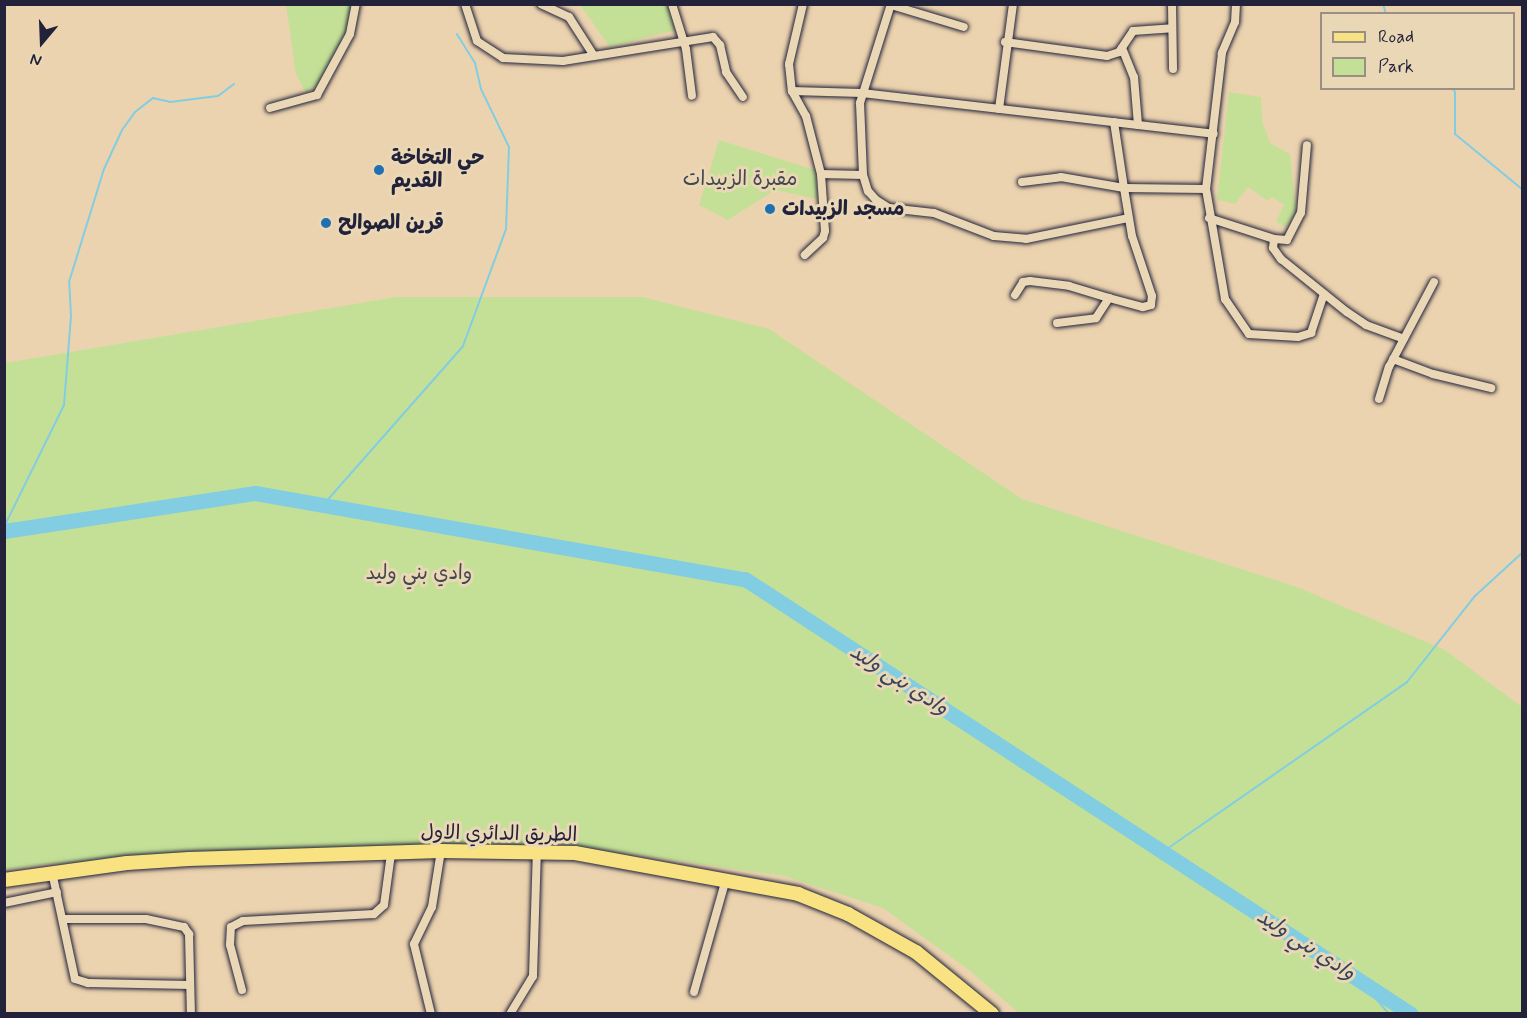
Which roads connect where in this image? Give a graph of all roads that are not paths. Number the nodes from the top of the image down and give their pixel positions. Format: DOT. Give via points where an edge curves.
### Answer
graph roads {
  1 [pos="356,4"];
  2 [pos="465,4"];
  3 [pos="541,4"];
  4 [pos="672,4"];
  5 [pos="802,4"];
  6 [pos="1012,4"];
  7 [pos="1172,4"];
  8 [pos="1236,4"];
  9 [pos="891,5"];
  10 [pos="964,27"];
  11 [pos="1172,28"];
  12 [pos="683,39"];
  13 [pos="1005,42"];
  14 [pos="1122,48"];
  15 [pos="594,56"];
  16 [pos="1173,69"];
  17 [pos="792,91"];
  18 [pos="862,93"];
  19 [pos="692,96"];
  20 [pos="743,97"];
  21 [pos="270,108"];
  22 [pos="999,109"];
  23 [pos="1114,122"];
  24 [pos="1138,125"];
  25 [pos="1214,134"];
  26 [pos="1307,145"];
  27 [pos="821,174"];
  28 [pos="863,176"];
  29 [pos="1022,182"];
  30 [pos="1124,188"];
  31 [pos="1206,189"];
  32 [pos="1128,218"];
  33 [pos="1209,218"];
  34 [pos="1274,239"];
  35 [pos="805,255"];
  36 [pos="1434,282"];
  37 [pos="1324,294"];
  38 [pos="1015,295"];
  39 [pos="1109,298"];
  40 [pos="1057,323"];
  41 [pos="1404,339"];
  42 [pos="1393,359"];
  43 [pos="1491,388"];
  44 [pos="1379,399"];
  45 [pos="537,850"];
  46 [pos="441,851"];
  47 [pos="391,854"];
  48 [pos="52,872"];
  49 [pos="726,879"];
  50 [pos="4,880"];
  51 [pos="57,892"];
  52 [pos="4,903"];
  53 [pos="64,919"];
  54 [pos="190,985"];
  55 [pos="242,990"];
  56 [pos="694,992"];
  57 [pos="191,1014"];
  58 [pos="431,1014"];
  59 [pos="510,1014"];
  60 [pos="992,1014"];
  1 -- 21 [label="street" via="350,34 316,95"];
  2 -- 15 [label="street" via="477,41 494,56 555,61"];
  3 -- 15 [label="street" via="569,17"];
  4 -- 12 [label="street"];
  5 -- 17 [label="street" via="789,64"];
  6 -- 13 [label="street"];
  7 -- 11 [label="street"];
  8 -- 25 [label="street" via="1235,22 1222,53"];
  9 -- 10 [label="street"];
  9 -- 18 [label="street"];
  11 -- 14 [label="street" via="1133,32"];
  11 -- 16 [label="street"];
  12 -- 15 [label="street"];
  12 -- 19 [label="street"];
  12 -- 20 [label="street" via="716,39 726,72"];
  13 -- 14 [label="street" via="1092,56 1115,55"];
  13 -- 22 [label="street"];
  14 -- 24 [label="street" via="1134,77"];
  17 -- 18 [label="street"];
  17 -- 27 [label="street" via="806,116"];
  18 -- 22 [label="street"];
  18 -- 28 [label="street"];
  22 -- 23 [label="street"];
  23 -- 24 [label="street"];
  23 -- 30 [label="street"];
  24 -- 25 [label="street"];
  25 -- 31 [label="street"];
  26 -- 34 [label="street" via="1301,213 1287,240"];
  27 -- 28 [label="street"];
  27 -- 35 [label="street" via="825,231"];
  28 -- 32 [label="street" via="868,191 884,205 934,213 994,236 1026,239"];
  29 -- 30 [label="street" via="1061,177"];
  30 -- 31 [label="street"];
  30 -- 32 [label="street"];
  31 -- 33 [label="street"];
  32 -- 39 [label="street" via="1153,300 1143,307"];
  33 -- 34 [label="street"];
  33 -- 37 [label="street" via="1225,299 1250,334 1306,336 1314,328"];
  34 -- 37 [label="street" via="1275,254"];
  36 -- 41 [label="street"];
  37 -- 41 [label="street" via="1366,325"];
  38 -- 39 [label="street" via="1023,282 1030,281 1069,286"];
  39 -- 40 [label="street" via="1096,318"];
  41 -- 42 [label="street"];
  42 -- 43 [label="street" via="1433,374"];
  42 -- 44 [label="street"];
  45 -- 46 [label="main road, الطريق الدائري الاول"];
  45 -- 49 [label="main road, الطريق الدائري الاول"];
  45 -- 59 [label="street" via="533,976"];
  46 -- 47 [label="main road, الطريق الدائري الاول"];
  46 -- 58 [label="street" via="432,907 414,944"];
  47 -- 48 [label="main road, الطريق الدائري الاول" via="189,859"];
  47 -- 55 [label="street" via="384,905 374,914 243,921 231,927 230,945"];
  48 -- 50 [label="main road, الطريق الدائري الاول"];
  48 -- 51 [label="street"];
  49 -- 56 [label="street"];
  49 -- 60 [label="main road, الطريق الدائري الاول" via="798,894 849,914 916,952"];
  51 -- 52 [label="street"];
  51 -- 53 [label="street"];
  53 -- 54 [label="street" via="75,979 88,983"];
  53 -- 54 [label="street" via="178,923 189,934"];
  54 -- 57 [label="street"];
}
